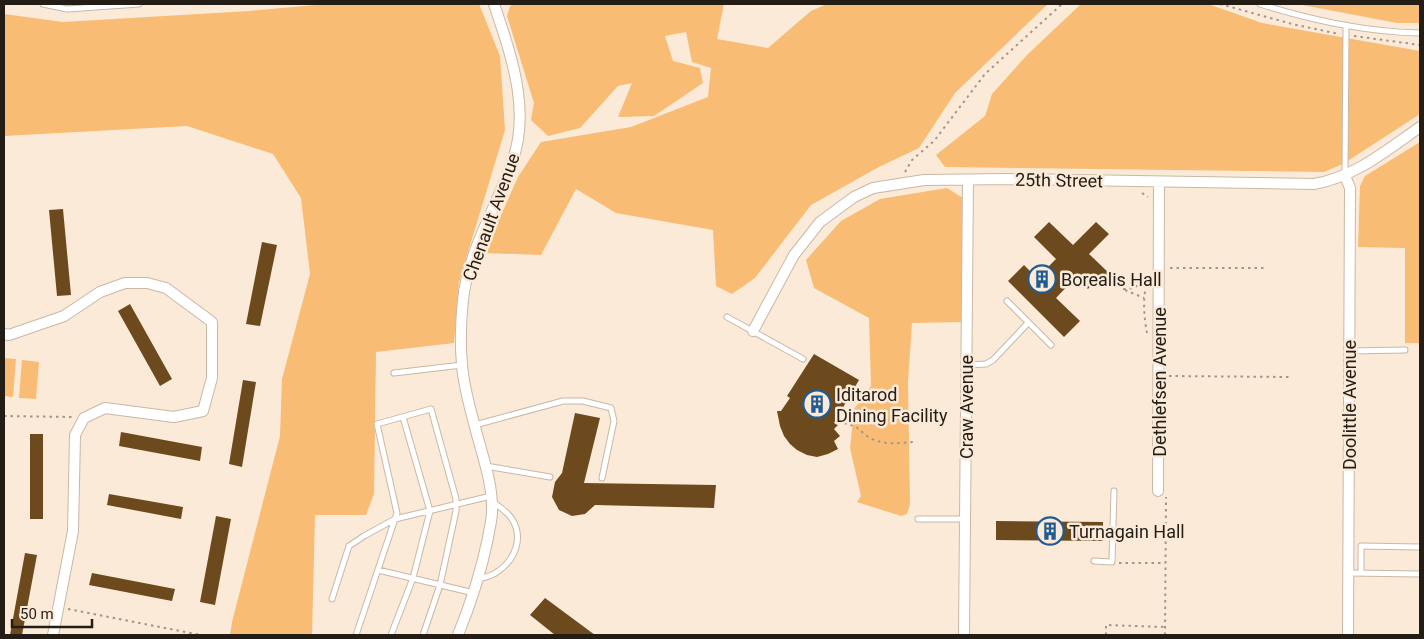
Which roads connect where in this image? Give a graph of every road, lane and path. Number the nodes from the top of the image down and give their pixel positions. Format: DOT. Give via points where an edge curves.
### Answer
graph roads {
  1 [pos="43,4"];
  2 [pos="139,4"];
  3 [pos="494,4"];
  4 [pos="1062,4"];
  5 [pos="1260,4"];
  6 [pos="1346,25"];
  7 [pos="1420,33"];
  8 [pos="1420,126"];
  9 [pos="1345,176"];
  10 [pos="968,180"];
  11 [pos="904,182"];
  12 [pos="1159,182"];
  13 [pos="1168,268"];
  14 [pos="1265,268"];
  15 [pos="1149,276"];
  16 [pos="1145,298"];
  17 [pos="1007,301"];
  18 [pos="727,317"];
  19 [pos="1028,323"];
  20 [pos="753,331"];
  21 [pos="4,334"];
  22 [pos="1051,346"];
  23 [pos="1405,350"];
  24 [pos="1350,351"];
  25 [pos="803,359"];
  26 [pos="967,364"];
  27 [pos="462,365"];
  28 [pos="394,373"];
  29 [pos="1166,376"];
  30 [pos="1289,377"];
  31 [pos="4,416"];
  32 [pos="403,417"];
  33 [pos="84,418"];
  34 [pos="844,423"];
  35 [pos="475,425"];
  36 [pos="914,442"];
  37 [pos="486,466"];
  38 [pos="550,477"];
  39 [pos="602,478"];
  40 [pos="1114,491"];
  41 [pos="1158,491"];
  42 [pos="491,498"];
  43 [pos="456,505"];
  44 [pos="430,511"];
  45 [pos="395,519"];
  46 [pos="918,519"];
  47 [pos="966,519"];
  48 [pos="1420,547"];
  49 [pos="1094,561"];
  50 [pos="1112,562"];
  51 [pos="1166,562"];
  52 [pos="378,570"];
  53 [pos="1349,573"];
  54 [pos="1361,573"];
  55 [pos="1420,575"];
  56 [pos="412,578"];
  57 [pos="478,579"];
  58 [pos="440,585"];
  59 [pos="474,593"];
  60 [pos="332,600"];
  61 [pos="59,607"];
  62 [pos="1165,627"];
  63 [pos="53,635"];
  64 [pos="201,635"];
  65 [pos="356,635"];
  66 [pos="392,635"];
  67 [pos="423,635"];
  68 [pos="458,635"];
  69 [pos="964,635"];
  70 [pos="1106,635"];
  71 [pos="1348,635"];
  1 -- 2 [label="lane" via="67,9"];
  3 -- 27 [label="street, Chenault Avenue" via="516,75 519,134 512,164 469,269 463,299"];
  4 -- 11 [label="path" via="985,74 934,140 912,160 905,170"];
  5 -- 6 [label="lane"];
  6 -- 7 [label="lane"];
  6 -- 9 [label="lane"];
  8 -- 9 [label="street, 25th Street"];
  9 -- 12 [label="street, 25th Street" via="1314,184"];
  9 -- 24 [label="street, Doolittle Avenue" via="1350,188"];
  10 -- 11 [label="street, 25th Street"];
  10 -- 12 [label="street, 25th Street"];
  10 -- 26 [label="street, Craw Avenue"];
  11 -- 20 [label="street, 25th Street" via="874,188 854,197 820,222 794,255"];
  12 -- 41 [label="street, Dethlefsen Avenue"];
  13 -- 14 [label="path"];
  15 -- 16 [label="path" via="1138,287 1123,289"];
  17 -- 19 [label="lane"];
  18 -- 20 [label="lane"];
  19 -- 22 [label="lane"];
  19 -- 26 [label="lane" via="992,360 986,364"];
  20 -- 25 [label="lane"];
  21 -- 33 [label="street" via="64,316 100,292 125,283 147,283 166,288 212,322 212,378 202,411 174,417 105,408"];
  23 -- 24 [label="lane"];
  24 -- 53 [label="street, Doolittle Avenue"];
  26 -- 47 [label="street, Craw Avenue"];
  27 -- 28 [label="lane"];
  27 -- 35 [label="street, Chenault Avenue"];
  29 -- 30 [label="path"];
  31 -- 33 [label="path"];
  32 -- 43 [label="lane" via="430,409"];
  32 -- 44 [label="lane"];
  32 -- 45 [label="lane" via="378,424 397,513"];
  33 -- 61 [label="street" via="75,435 73,531"];
  34 -- 36 [label="path" via="857,426 868,437 885,443"];
  35 -- 37 [label="street, Chenault Avenue"];
  35 -- 39 [label="lane" via="563,401 583,401 611,408 614,421"];
  37 -- 38 [label="lane"];
  37 -- 42 [label="street, Chenault Avenue"];
  40 -- 50 [label="lane"];
  42 -- 43 [label="lane"];
  42 -- 57 [label="street, Chenault Avenue" via="492,513"];
  42 -- 57 [label="lane" via="511,518 518,535 515,552 508,562 496,574"];
  43 -- 44 [label="lane"];
  43 -- 58 [label="lane"];
  44 -- 45 [label="lane"];
  44 -- 56 [label="lane"];
  45 -- 52 [label="lane"];
  45 -- 60 [label="lane" via="349,546"];
  46 -- 47 [label="lane"];
  47 -- 69 [label="street, Craw Avenue"];
  48 -- 54 [label="lane" via="1361,546"];
  49 -- 50 [label="lane"];
  50 -- 51 [label="path"];
  52 -- 56 [label="lane"];
  52 -- 65 [label="lane"];
  53 -- 54 [label="lane"];
  53 -- 71 [label="street, Doolittle Avenue"];
  54 -- 55 [label="lane"];
  56 -- 58 [label="lane"];
  56 -- 66 [label="lane"];
  57 -- 59 [label="street, Chenault Avenue"];
  58 -- 59 [label="lane"];
  58 -- 67 [label="lane"];
  59 -- 68 [label="street, Chenault Avenue"];
  61 -- 63 [label="street"];
  61 -- 64 [label="path"];
  62 -- 70 [label="path" via="1106,625"];
}
